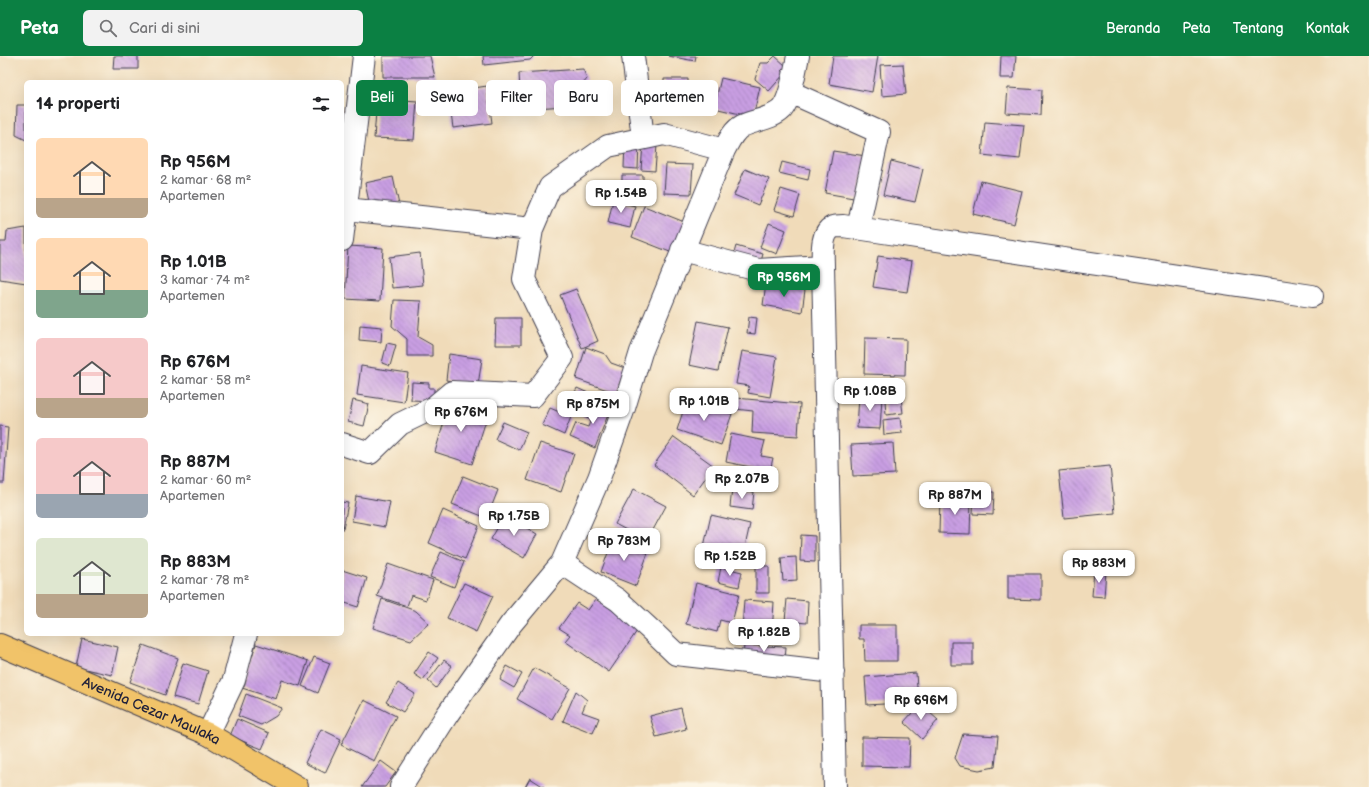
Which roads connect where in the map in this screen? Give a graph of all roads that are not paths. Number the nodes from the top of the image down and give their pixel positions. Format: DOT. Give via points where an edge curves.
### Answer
graph roads {
  1 [pos="364,56"];
  2 [pos="633,56"];
  3 [pos="798,56"];
  4 [pos="790,92"];
  5 [pos="643,138"];
  6 [pos="724,150"];
  7 [pos="346,209"];
  8 [pos="344,224"];
  9 [pos="858,228"];
  10 [pos="532,229"];
  11 [pos="682,250"];
  12 [pos="823,266"];
  13 [pos="1312,296"];
  14 [pos="344,445"];
  15 [pos="562,563"];
  16 [pos="245,636"];
  17 [pos="0,645"];
  18 [pos="833,672"];
  19 [pos="208,734"];
  20 [pos="297,787"];
  21 [pos="401,787"];
  22 [pos="835,787"];
  1 -- 7 [label="street"];
  2 -- 5 [label="street"];
  3 -- 4 [label="street"];
  4 -- 6 [label="street" via="782,108 771,116 741,127 732,135"];
  4 -- 9 [label="street" via="879,132"];
  5 -- 6 [label="street" via="664,134"];
  5 -- 10 [label="street" via="608,146 550,187"];
  6 -- 11 [label="street"];
  7 -- 8 [label="street"];
  7 -- 10 [label="street"];
  9 -- 12 [label="street" via="833,227 827,233 823,245"];
  9 -- 13 [label="street"];
  10 -- 14 [label="street" via="524,279 562,358 533,396 452,392 433,408 400,424 370,453"];
  11 -- 12 [label="street" via="758,270"];
  11 -- 15 [label="street" via="641,352 599,478"];
  12 -- 18 [label="street"];
  15 -- 18 [label="street" via="618,600 676,654"];
  15 -- 21 [label="street" via="511,624 447,715"];
  16 -- 19 [label="street" via="234,680"];
  17 -- 19 [label="main road, Avenida Cezar Maulaka"];
  18 -- 22 [label="street"];
  19 -- 20 [label="main road, Avenida Cezar Maulaka"];
}
